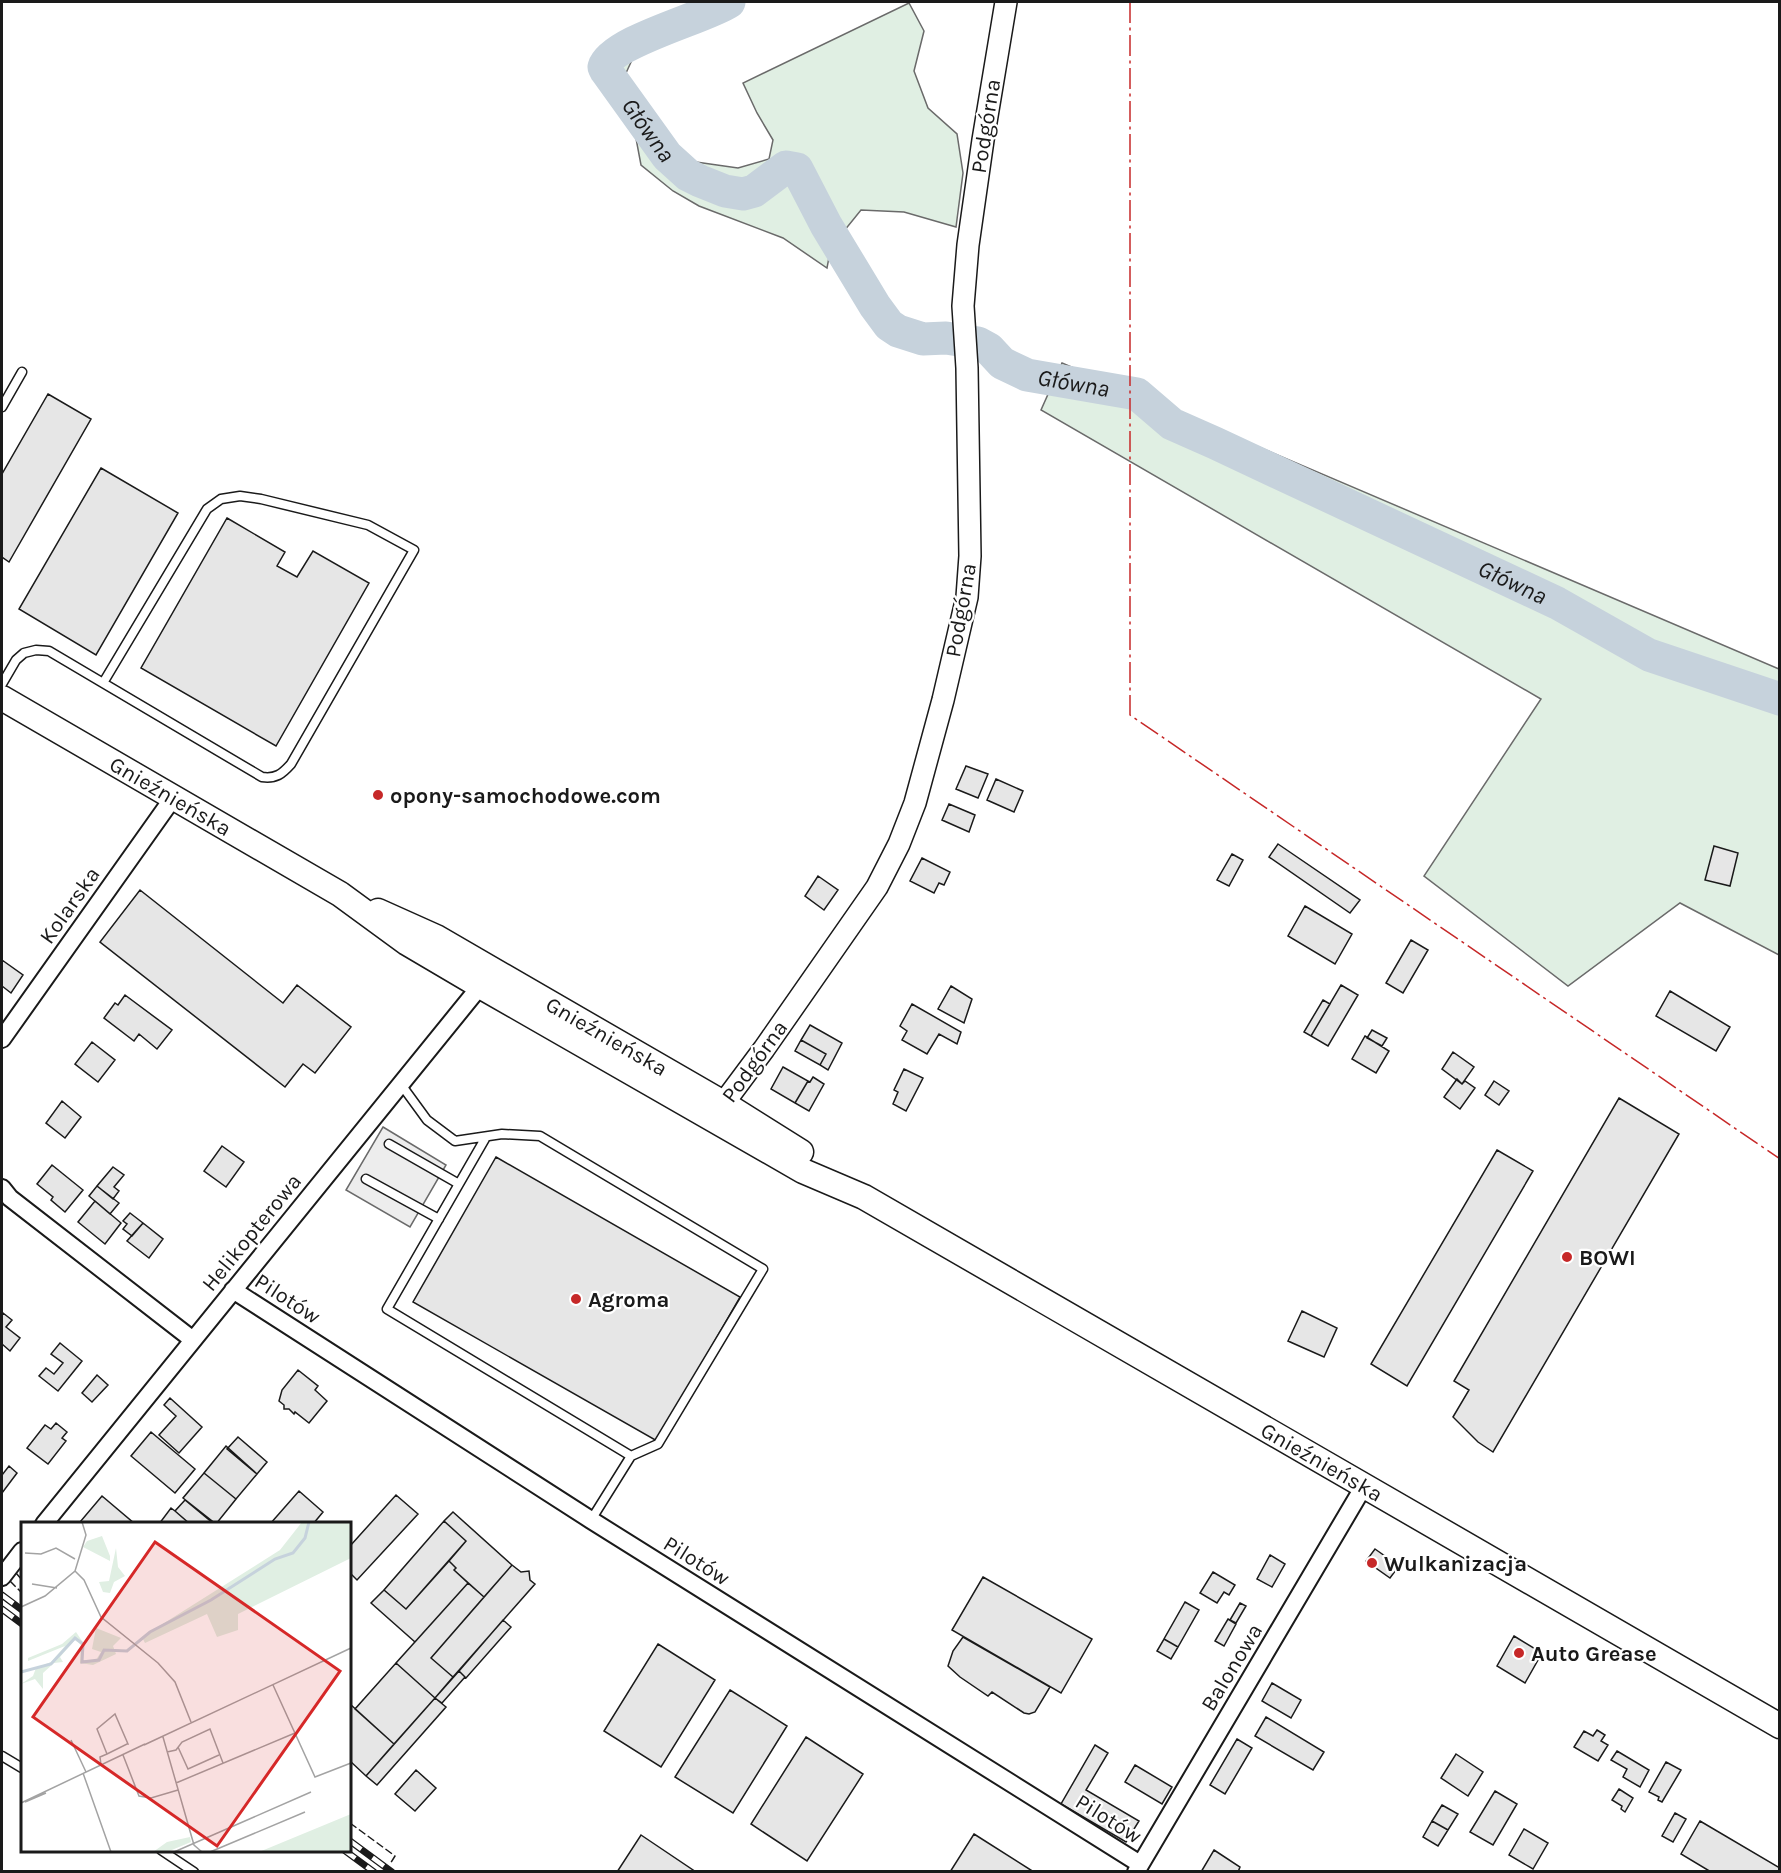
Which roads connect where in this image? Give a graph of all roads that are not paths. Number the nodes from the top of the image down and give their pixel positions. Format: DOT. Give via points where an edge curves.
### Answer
graph roads {
  1 [pos="1006,2"];
  2 [pos="22,372"];
  3 [pos="2,407"];
  4 [pos="103,683"];
  5 [pos="2,684"];
  6 [pos="2,699"];
  7 [pos="173,798"];
  8 [pos="486,978"];
  9 [pos="2,1039"];
  10 [pos="400,1083"];
  11 [pos="717,1111"];
  12 [pos="486,1137"];
  13 [pos="389,1144"];
  14 [pos="366,1179"];
  15 [pos="459,1184"];
  16 [pos="2,1188"];
  17 [pos="439,1219"];
  18 [pos="233,1290"];
  19 [pos="193,1340"];
  20 [pos="631,1456"];
  21 [pos="1364,1486"];
  22 [pos="591,1520"];
  23 [pos="46,1522"];
  24 [pos="21,1552"];
  25 [pos="2,1577"];
  26 [pos="1779,1726"];
  27 [pos="2,1756"];
  28 [pos="21,1767"];
  29 [pos="163,1852"];
  30 [pos="1138,1868"];
  31 [pos="195,1872"];
  1 -- 11 [label="street, Podgórna" via="968,245 963,306 970,556 967,597 943,700 915,802 877,887"];
  2 -- 3 [label="lane"];
  4 -- 4 [label="lane" via="207,509 221,499 261,499 369,525 414,550 282,774 262,777"];
  4 -- 5 [label="lane" via="49,651 36,650 16,660"];
  6 -- 7 [label="main road, Gnieźnieńska"];
  7 -- 8 [label="main road, Gnieźnieńska" via="340,894 413,926"];
  7 -- 9 [label="street, Kolarska"];
  8 -- 10 [label="street, Helikopterowa"];
  8 -- 11 [label="main road, Gnieźnieńska"];
  10 -- 12 [label="lane" via="427,1120 456,1141"];
  10 -- 18 [label="street, Helikopterowa"];
  11 -- 21 [label="main road, Gnieźnieńska" via="803,1171 864,1197"];
  12 -- 15 [label="lane"];
  12 -- 20 [label="lane" via="540,1136 762,1269 658,1444"];
  13 -- 15 [label="lane"];
  14 -- 17 [label="lane"];
  15 -- 17 [label="lane"];
  16 -- 19 [label="street"];
  17 -- 20 [label="lane" via="387,1309"];
  18 -- 19 [label="street, Helikopterowa"];
  18 -- 22 [label="street, Pilotów"];
  19 -- 23 [label="street, Helikopterowa"];
  20 -- 22 [label="lane"];
  21 -- 26 [label="main road, Gnieźnieńska"];
  21 -- 30 [label="street, Balonowa"];
  22 -- 30 [label="street, Pilotów"];
  24 -- 25 [label="street"];
  27 -- 28 [label="lane"];
  29 -- 31 [label="lane"];
}
